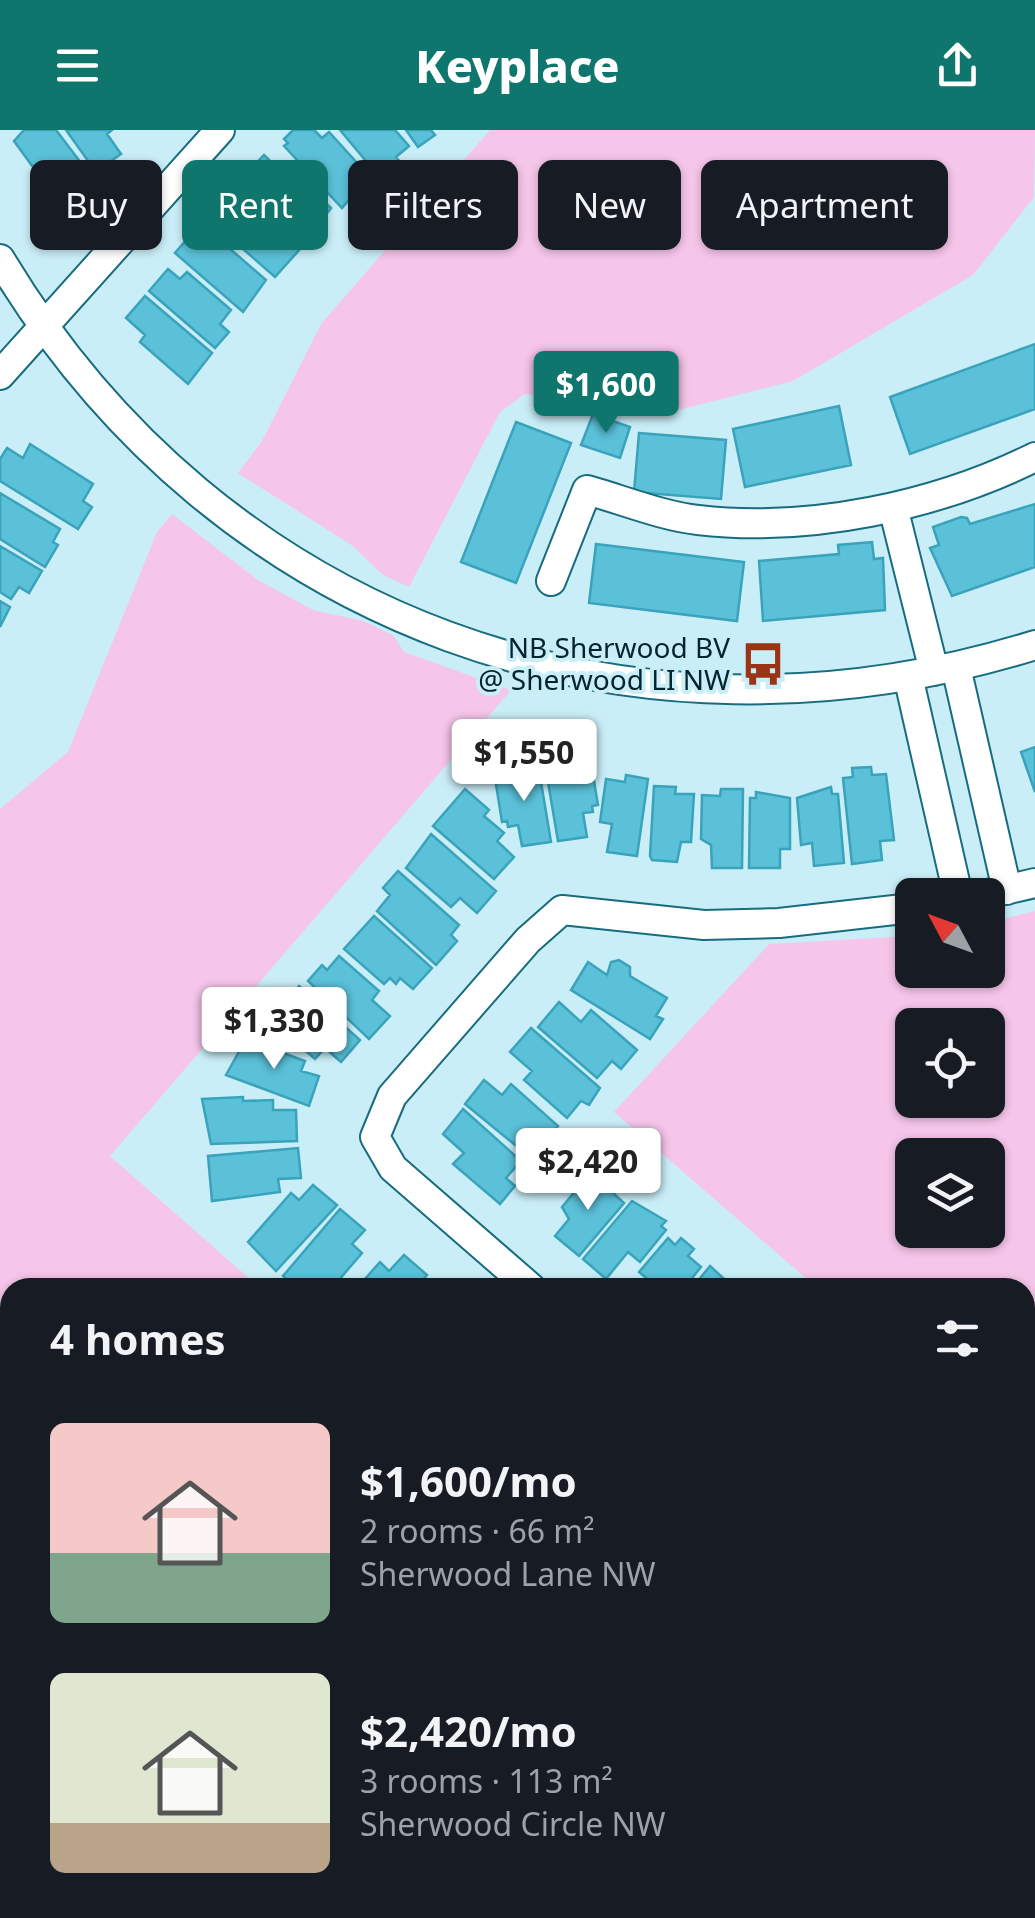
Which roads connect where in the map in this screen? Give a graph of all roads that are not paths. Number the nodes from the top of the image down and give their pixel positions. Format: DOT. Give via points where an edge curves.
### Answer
graph roads {
  1 [pos="220,130"];
  2 [pos="0,259"];
  3 [pos="45,328"];
  4 [pos="0,375"];
  5 [pos="1035,457"];
  6 [pos="893,507"];
  7 [pos="551,581"];
  8 [pos="1035,646"];
  9 [pos="932,671"];
  10 [pos="956,878"];
  11 [pos="991,878"];
  12 [pos="1035,884"];
  13 [pos="1005,890"];
  14 [pos="895,910"];
  15 [pos="520,1278"];
  1 -- 3 [label="street"];
  2 -- 3 [label="street"];
  3 -- 4 [label="street"];
  3 -- 9 [label="street" via="128,426 223,510 326,579 431,631 535,666 679,690 803,690"];
  5 -- 6 [label="street"];
  6 -- 7 [label="street" via="777,522 696,520 587,490"];
  6 -- 9 [label="street"];
  8 -- 9 [label="street"];
  9 -- 10 [label="street"];
  9 -- 11 [label="street"];
  12 -- 13 [label="street"];
  14 -- 15 [label="street" via="704,925 562,910 528,940 392,1096 375,1137 393,1168"];
}
